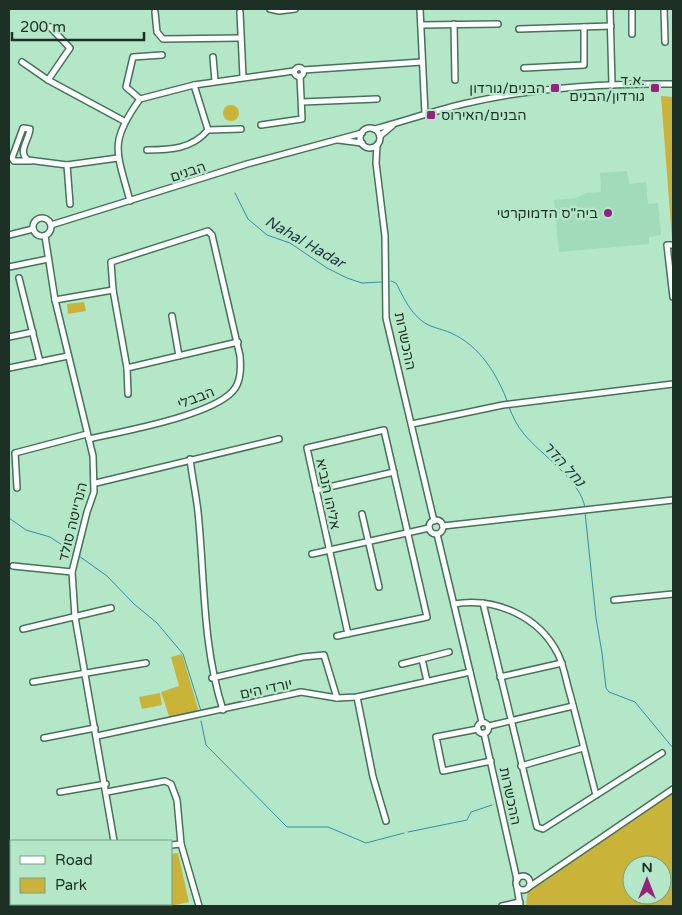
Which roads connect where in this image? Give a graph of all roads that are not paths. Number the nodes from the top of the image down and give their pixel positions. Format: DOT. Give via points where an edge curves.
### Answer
graph roads {
  1 [pos="270,9"];
  2 [pos="294,9"];
  3 [pos="420,9"];
  4 [pos="610,9"];
  5 [pos="632,9"];
  6 [pos="664,9"];
  7 [pos="154,12"];
  8 [pos="240,12"];
  9 [pos="454,24"];
  10 [pos="498,24"];
  11 [pos="422,25"];
  12 [pos="610,26"];
  13 [pos="50,27"];
  14 [pos="584,27"];
  15 [pos="519,28"];
  16 [pos="632,34"];
  17 [pos="240,38"];
  18 [pos="665,42"];
  19 [pos="162,55"];
  20 [pos="213,57"];
  21 [pos="22,62"];
  22 [pos="422,62"];
  23 [pos="524,68"];
  24 [pos="303,70"];
  25 [pos="294,71"];
  26 [pos="300,76"];
  27 [pos="242,77"];
  28 [pos="48,80"];
  29 [pos="455,80"];
  30 [pos="215,81"];
  31 [pos="673,84"];
  32 [pos="194,85"];
  33 [pos="612,85"];
  34 [pos="140,98"];
  35 [pos="377,99"];
  36 [pos="302,102"];
  37 [pos="425,114"];
  38 [pos="124,121"];
  39 [pos="397,122"];
  40 [pos="261,125"];
  41 [pos="240,129"];
  42 [pos="375,129"];
  43 [pos="208,130"];
  44 [pos="362,133"];
  45 [pos="380,136"];
  46 [pos="332,140"];
  47 [pos="362,143"];
  48 [pos="376,145"];
  49 [pos="368,148"];
  50 [pos="147,150"];
  51 [pos="118,158"];
  52 [pos="31,161"];
  53 [pos="376,163"];
  54 [pos="67,165"];
  55 [pos="130,202"];
  56 [pos="70,204"];
  57 [pos="51,225"];
  58 [pos="32,229"];
  59 [pos="9,235"];
  60 [pos="45,236"];
  61 [pos="673,245"];
  62 [pos="48,259"];
  63 [pos="9,267"];
  64 [pos="19,278"];
  65 [pos="113,290"];
  66 [pos="673,294"];
  67 [pos="55,300"];
  68 [pos="172,316"];
  69 [pos="33,332"];
  70 [pos="9,337"];
  71 [pos="238,342"];
  72 [pos="68,356"];
  73 [pos="179,356"];
  74 [pos="40,362"];
  75 [pos="9,368"];
  76 [pos="127,368"];
  77 [pos="673,384"];
  78 [pos="128,394"];
  79 [pos="412,424"];
  80 [pos="88,437"];
  81 [pos="279,439"];
  82 [pos="190,459"];
  83 [pos="394,472"];
  84 [pos="96,482"];
  85 [pos="17,488"];
  86 [pos="316,490"];
  87 [pos="673,500"];
  88 [pos="362,514"];
  89 [pos="434,521"];
  90 [pos="443,526"];
  91 [pos="429,528"];
  92 [pos="407,531"];
  93 [pos="437,534"];
  94 [pos="368,541"];
  95 [pos="329,550"];
  96 [pos="312,554"];
  97 [pos="13,566"];
  98 [pos="72,572"];
  99 [pos="379,587"];
  100 [pos="673,594"];
  101 [pos="614,600"];
  102 [pos="454,604"];
  103 [pos="483,604"];
  104 [pos="111,608"];
  105 [pos="74,617"];
  106 [pos="23,628"];
  107 [pos="348,634"];
  108 [pos="337,636"];
  109 [pos="448,652"];
  110 [pos="422,659"];
  111 [pos="146,663"];
  112 [pos="562,663"];
  113 [pos="402,664"];
  114 [pos="470,672"];
  115 [pos="85,674"];
  116 [pos="500,677"];
  117 [pos="212,678"];
  118 [pos="427,681"];
  119 [pos="33,682"];
  120 [pos="357,697"];
  121 [pos="337,698"];
  122 [pos="573,706"];
  123 [pos="223,710"];
  124 [pos="510,720"];
  125 [pos="482,722"];
  126 [pos="489,726"];
  127 [pos="95,728"];
  128 [pos="478,729"];
  129 [pos="484,733"];
  130 [pos="97,736"];
  131 [pos="44,738"];
  132 [pos="583,748"];
  133 [pos="662,753"];
  134 [pos="491,761"];
  135 [pos="521,766"];
  136 [pos="106,784"];
  137 [pos="673,789"];
  138 [pos="60,792"];
  139 [pos="107,792"];
  140 [pos="596,795"];
  141 [pos="386,821"];
  142 [pos="114,840"];
  143 [pos="181,844"];
  144 [pos="172,845"];
  145 [pos="514,864"];
  146 [pos="544,877"];
  147 [pos="527,878"];
  148 [pos="517,880"];
  149 [pos="517,887"];
  150 [pos="527,888"];
  151 [pos="520,904"];
  152 [pos="199,906"];
  153 [pos="502,906"];
  1 -- 2 [label="street"];
  3 -- 11 [label="street"];
  4 -- 12 [label="street"];
  5 -- 16 [label="street"];
  6 -- 18 [label="street"];
  7 -- 17 [label="street" via="157,32 163,39"];
  8 -- 17 [label="street"];
  9 -- 10 [label="street"];
  9 -- 11 [label="street"];
  9 -- 29 [label="street"];
  11 -- 22 [label="street"];
  12 -- 14 [label="street"];
  12 -- 33 [label="street"];
  13 -- 28 [label="street" via="70,48"];
  14 -- 15 [label="street"];
  14 -- 23 [label="street" via="584,65"];
  17 -- 27 [label="street"];
  19 -- 34 [label="street" via="133,57 126,87"];
  20 -- 30 [label="street"];
  21 -- 28 [label="street"];
  22 -- 24 [label="street"];
  22 -- 37 [label="street"];
  24 -- 25 [label="street" via="299,67"];
  24 -- 26 [label="street"];
  25 -- 26 [label="street" via="296,76"];
  25 -- 27 [label="street"];
  26 -- 36 [label="street"];
  27 -- 30 [label="street"];
  28 -- 38 [label="street"];
  30 -- 32 [label="street"];
  31 -- 33 [label="street"];
  32 -- 34 [label="street"];
  32 -- 43 [label="street"];
  33 -- 37 [label="street" via="527,92"];
  34 -- 38 [label="street"];
  35 -- 36 [label="street"];
  36 -- 40 [label="street" via="302,119"];
  37 -- 39 [label="street"];
  38 -- 51 [label="street" via="118,142"];
  39 -- 42 [label="street"];
  39 -- 45 [label="street"];
  41 -- 43 [label="street"];
  42 -- 44 [label="street" via="368,128"];
  42 -- 45 [label="street"];
  43 -- 50 [label="street" via="194,143 172,150"];
  44 -- 46 [label="street, הבנים"];
  44 -- 47 [label="street"];
  45 -- 48 [label="street"];
  46 -- 47 [label="street, הבנים"];
  46 -- 55 [label="street, הבנים"];
  47 -- 49 [label="street"];
  48 -- 49 [label="street"];
  48 -- 53 [label="street, ההכשרות"];
  49 -- 53 [label="street, ההכשרות"];
  51 -- 54 [label="street"];
  51 -- 55 [label="street"];
  52 -- 52 [label="street" via="23,157 30,132 30,129 23,128 12,158 14,162"];
  52 -- 54 [label="street"];
  53 -- 79 [label="street, ההכשרות" via="385,236 386,318"];
  54 -- 56 [label="street"];
  55 -- 57 [label="street, הבנים"];
  57 -- 58 [label="street" via="48,220 38,218"];
  57 -- 60 [label="street" via="51,231"];
  58 -- 59 [label="street"];
  58 -- 60 [label="street" via="38,236"];
  60 -- 62 [label="street"];
  61 -- 66 [label="street" via="667,246"];
  62 -- 63 [label="street"];
  62 -- 67 [label="street"];
  64 -- 69 [label="street"];
  65 -- 67 [label="street"];
  65 -- 71 [label="street, הבבלי" via="112,262 208,231 212,235"];
  65 -- 76 [label="street"];
  67 -- 72 [label="street, הנרייטה סולד"];
  68 -- 73 [label="street"];
  69 -- 70 [label="street"];
  69 -- 74 [label="street"];
  71 -- 73 [label="street"];
  71 -- 80 [label="street, הבבלי" via="239,380 233,391 219,403 198,412"];
  72 -- 74 [label="street"];
  72 -- 80 [label="street, הנרייטה סולד"];
  73 -- 76 [label="street"];
  74 -- 75 [label="street"];
  76 -- 78 [label="street"];
  77 -- 79 [label="street" via="503,405"];
  79 -- 89 [label="street, ההכשרות"];
  80 -- 84 [label="street, הנרייטה סולד"];
  80 -- 85 [label="street, הבבלי" via="15,453"];
  81 -- 82 [label="street"];
  82 -- 84 [label="street"];
  82 -- 117 [label="street" via="198,512 203,602"];
  83 -- 86 [label="street"];
  83 -- 86 [label="street, אליהו הנביא" via="384,430 307,448"];
  83 -- 92 [label="street, אליהו הנביא"];
  84 -- 98 [label="street, הנרייטה סולד"];
  86 -- 95 [label="street, אליהו הנביא"];
  87 -- 90 [label="street"];
  88 -- 94 [label="street"];
  89 -- 90 [label="street"];
  89 -- 91 [label="street"];
  90 -- 93 [label="street"];
  91 -- 92 [label="street"];
  91 -- 93 [label="street"];
  92 -- 94 [label="street"];
  92 -- 107 [label="street, אליהו הנביא" via="427,617"];
  93 -- 102 [label="street"];
  94 -- 95 [label="street"];
  94 -- 99 [label="street"];
  95 -- 96 [label="street"];
  95 -- 107 [label="street, אליהו הנביא"];
  97 -- 98 [label="street"];
  98 -- 105 [label="street, הנרייטה סולד"];
  100 -- 101 [label="street"];
  102 -- 103 [label="street"];
  102 -- 114 [label="street"];
  103 -- 112 [label="street" via="505,608 528,620 545,635"];
  103 -- 116 [label="street"];
  104 -- 105 [label="street"];
  105 -- 106 [label="street"];
  105 -- 115 [label="street, הנרייטה סולד"];
  107 -- 108 [label="street"];
  109 -- 110 [label="street"];
  110 -- 113 [label="street"];
  110 -- 118 [label="street"];
  111 -- 115 [label="street"];
  112 -- 116 [label="street"];
  112 -- 122 [label="street"];
  114 -- 118 [label="street, יורדי הים"];
  114 -- 125 [label="street"];
  115 -- 119 [label="street"];
  115 -- 127 [label="street, הנרייטה סולד"];
  116 -- 124 [label="street"];
  117 -- 121 [label="street" via="324,655"];
  117 -- 123 [label="street"];
  118 -- 120 [label="street, יורדי הים"];
  120 -- 121 [label="street, יורדי הים"];
  120 -- 141 [label="street" via="373,777"];
  121 -- 123 [label="street, יורדי הים" via="300,692"];
  122 -- 124 [label="street"];
  122 -- 132 [label="street"];
  123 -- 130 [label="street, יורדי הים"];
  124 -- 126 [label="street"];
  124 -- 135 [label="street"];
  125 -- 126 [label="street"];
  125 -- 128 [label="street"];
  126 -- 129 [label="street"];
  127 -- 130 [label="street, הנרייטה סולד"];
  127 -- 131 [label="street"];
  128 -- 129 [label="street"];
  128 -- 134 [label="street" via="436,737 443,771"];
  129 -- 134 [label="street, ההכשרות"];
  130 -- 136 [label="street, הנרייטה סולד"];
  132 -- 135 [label="street"];
  132 -- 140 [label="street"];
  133 -- 140 [label="street"];
  134 -- 145 [label="street, ההכשרות"];
  135 -- 140 [label="street" via="537,827 543,829"];
  136 -- 138 [label="street"];
  136 -- 139 [label="street, הנרייטה סולד"];
  137 -- 146 [label="street"];
  139 -- 142 [label="street, הנרייטה סולד"];
  139 -- 143 [label="street" via="164,781 171,784 177,800"];
  143 -- 144 [label="street"];
  143 -- 152 [label="street"];
  145 -- 147 [label="street, ההכשרות"];
  145 -- 148 [label="street, ההכשרות"];
  146 -- 147 [label="street"];
  146 -- 150 [label="street"];
  147 -- 148 [label="street"];
  147 -- 150 [label="street"];
  148 -- 149 [label="street, ההכשרות"];
  149 -- 150 [label="street"];
  149 -- 151 [label="street, ההכשרות"];
  150 -- 151 [label="street"];
  151 -- 153 [label="street"];
}
